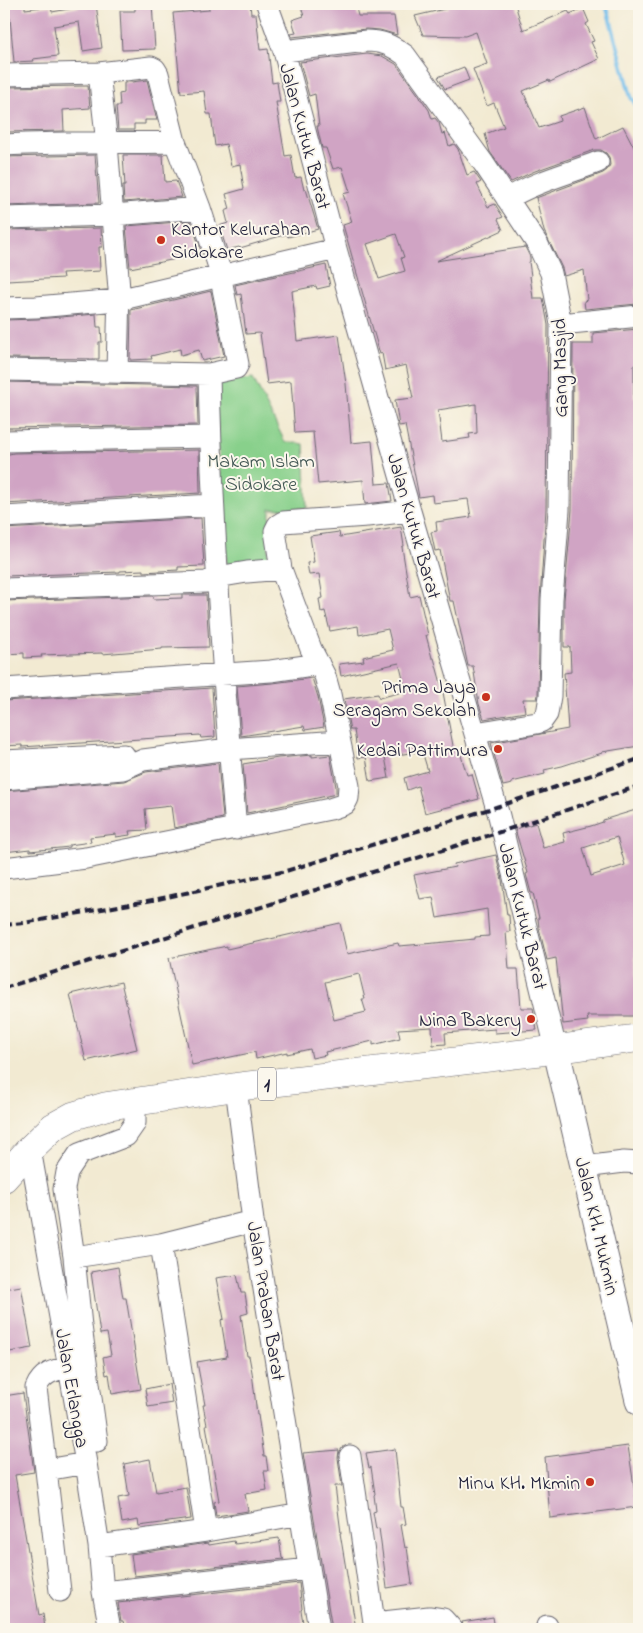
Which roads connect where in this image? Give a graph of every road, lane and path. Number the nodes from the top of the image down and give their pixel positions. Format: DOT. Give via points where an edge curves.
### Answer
graph roads {
  1 [pos="267,4"];
  2 [pos="284,51"];
  3 [pos="99,73"];
  4 [pos="4,75"];
  5 [pos="175,142"];
  6 [pos="107,144"];
  7 [pos="4,145"];
  8 [pos="598,162"];
  9 [pos="507,199"];
  10 [pos="200,208"];
  11 [pos="113,215"];
  12 [pos="4,218"];
  13 [pos="334,243"];
  14 [pos="219,270"];
  15 [pos="4,295"];
  16 [pos="118,295"];
  17 [pos="4,308"];
  18 [pos="639,316"];
  19 [pos="560,324"];
  20 [pos="4,370"];
  21 [pos="117,372"];
  22 [pos="209,374"];
  23 [pos="210,437"];
  24 [pos="4,441"];
  25 [pos="212,505"];
  26 [pos="411,515"];
  27 [pos="4,517"];
  28 [pos="284,575"];
  29 [pos="215,582"];
  30 [pos="4,589"];
  31 [pos="315,656"];
  32 [pos="223,667"];
  33 [pos="4,676"];
  34 [pos="99,676"];
  35 [pos="4,689"];
  36 [pos="475,733"];
  37 [pos="339,741"];
  38 [pos="229,749"];
  39 [pos="143,760"];
  40 [pos="4,761"];
  41 [pos="4,779"];
  42 [pos="236,829"];
  43 [pos="4,868"];
  44 [pos="639,1038"];
  45 [pos="556,1049"];
  46 [pos="236,1087"];
  47 [pos="134,1102"];
  48 [pos="30,1149"];
  49 [pos="639,1162"];
  50 [pos="584,1167"];
  51 [pos="4,1178"];
  52 [pos="248,1222"];
  53 [pos="161,1244"];
  54 [pos="74,1257"];
  55 [pos="632,1343"];
  56 [pos="69,1367"];
  57 [pos="639,1402"];
  58 [pos="350,1456"];
  59 [pos="86,1463"];
  60 [pos="46,1470"];
  61 [pos="295,1515"];
  62 [pos="206,1532"];
  63 [pos="106,1545"];
  64 [pos="309,1569"];
  65 [pos="60,1591"];
  66 [pos="104,1592"];
  67 [pos="375,1626"];
  68 [pos="110,1629"];
  69 [pos="319,1629"];
  70 [pos="452,1629"];
  1 -- 2 [label="street, Jalan Kutuk Barat"];
  2 -- 9 [label="street, Gang Masjid" via="366,40 392,45 405,55"];
  2 -- 13 [label="street, Jalan Kutuk Barat"];
  3 -- 4 [label="street"];
  3 -- 5 [label="street" via="155,69"];
  3 -- 6 [label="street"];
  5 -- 6 [label="street"];
  5 -- 10 [label="street"];
  6 -- 7 [label="street"];
  6 -- 11 [label="street"];
  8 -- 9 [label="street" via="540,182"];
  9 -- 19 [label="street, Gang Masjid" via="545,258 551,273"];
  10 -- 11 [label="street"];
  10 -- 14 [label="street"];
  11 -- 12 [label="street"];
  11 -- 16 [label="street"];
  13 -- 14 [label="street"];
  13 -- 26 [label="street, Jalan Kutuk Barat"];
  14 -- 16 [label="street"];
  14 -- 22 [label="street" via="238,366"];
  15 -- 16 [label="street"];
  16 -- 17 [label="street" via="36,307"];
  16 -- 21 [label="street"];
  18 -- 19 [label="street"];
  19 -- 36 [label="street, Gang Masjid" via="559,510 547,714 537,723"];
  20 -- 21 [label="street"];
  21 -- 22 [label="street"];
  22 -- 23 [label="street"];
  23 -- 24 [label="street"];
  23 -- 25 [label="street"];
  25 -- 27 [label="street"];
  25 -- 29 [label="street"];
  26 -- 28 [label="street" via="278,524 275,531"];
  26 -- 36 [label="street, Jalan Kutuk Barat"];
  28 -- 29 [label="street" via="247,572"];
  28 -- 31 [label="street"];
  29 -- 30 [label="street"];
  29 -- 32 [label="street"];
  31 -- 32 [label="street" via="279,657"];
  31 -- 37 [label="street" via="325,676"];
  32 -- 34 [label="street"];
  32 -- 38 [label="street"];
  33 -- 34 [label="street"];
  34 -- 35 [label="street"];
  36 -- 45 [label="street, Jalan Kutuk Barat" via="499,816"];
  37 -- 38 [label="street"];
  37 -- 42 [label="street" via="349,786 345,804"];
  38 -- 39 [label="street"];
  38 -- 42 [label="street"];
  39 -- 40 [label="street" via="120,755"];
  39 -- 41 [label="street" via="123,769"];
  42 -- 43 [label="street" via="86,858"];
  44 -- 45 [label="highway, 1"];
  45 -- 46 [label="highway, 1"];
  45 -- 50 [label="main road, Jalan KH. Mukmin"];
  46 -- 47 [label="highway, 1"];
  46 -- 52 [label="street, Jalan Praban Barat"];
  47 -- 48 [label="highway, 1" via="73,1116 53,1127"];
  47 -- 54 [label="street" via="135,1123 126,1136 79,1154 67,1172 64,1189"];
  48 -- 51 [label="highway, 1"];
  48 -- 56 [label="street, Jalan Erlangga"];
  49 -- 50 [label="street"];
  50 -- 55 [label="main road, Jalan KH. Mukmin"];
  52 -- 53 [label="street"];
  52 -- 61 [label="street, Jalan Praban Barat"];
  53 -- 54 [label="street"];
  53 -- 62 [label="street"];
  54 -- 63 [label="street"];
  55 -- 57 [label="main road, Jalan KH. Mukmin"];
  56 -- 59 [label="street, Jalan Erlangga"];
  56 -- 60 [label="street" via="48,1373 36,1388"];
  58 -- 67 [label="street"];
  59 -- 60 [label="street"];
  59 -- 63 [label="street, Jalan Erlangga"];
  60 -- 65 [label="street"];
  61 -- 62 [label="street"];
  61 -- 64 [label="street, Jalan Praban Barat"];
  62 -- 63 [label="street"];
  63 -- 66 [label="street, Jalan Erlangga"];
  64 -- 66 [label="street"];
  64 -- 69 [label="street, Jalan Praban Barat"];
  66 -- 68 [label="street, Jalan Erlangga"];
  67 -- 70 [label="street" via="430,1617 443,1619"];
}
